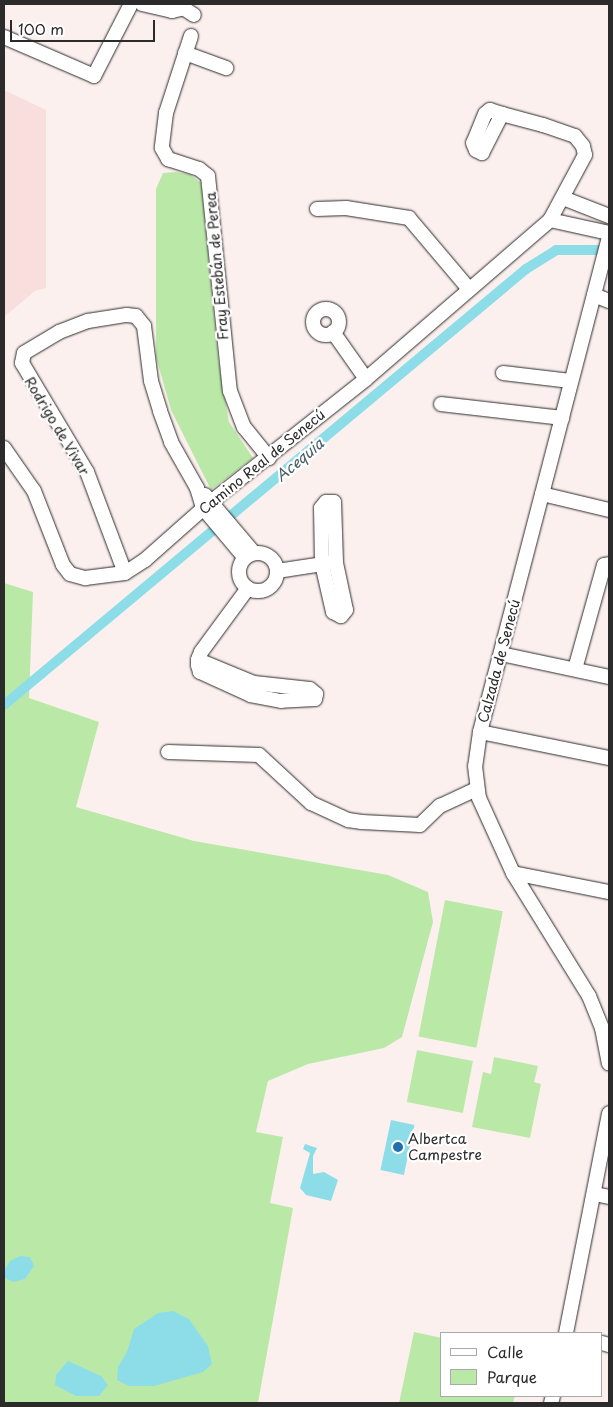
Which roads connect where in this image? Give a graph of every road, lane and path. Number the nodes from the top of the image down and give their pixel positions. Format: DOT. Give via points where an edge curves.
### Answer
graph roads {
  1 [pos="135,4"];
  2 [pos="184,9"];
  3 [pos="4,36"];
  4 [pos="191,36"];
  5 [pos="185,53"];
  6 [pos="226,68"];
  7 [pos="502,114"];
  8 [pos="563,198"];
  9 [pos="317,209"];
  10 [pos="609,216"];
  11 [pos="550,220"];
  12 [pos="609,233"];
  13 [pos="609,237"];
  14 [pos="604,278"];
  15 [pos="469,289"];
  16 [pos="594,294"];
  17 [pos="609,301"];
  18 [pos="333,332"];
  19 [pos="503,373"];
  20 [pos="366,379"];
  21 [pos="571,381"];
  22 [pos="441,404"];
  23 [pos="562,418"];
  24 [pos="4,448"];
  25 [pos="269,458"];
  26 [pos="542,494"];
  27 [pos="211,509"];
  28 [pos="609,510"];
  29 [pos="249,556"];
  30 [pos="329,563"];
  31 [pos="609,564"];
  32 [pos="277,571"];
  33 [pos="125,573"];
  34 [pos="248,588"];
  35 [pos="501,654"];
  36 [pos="575,670"];
  37 [pos="609,677"];
  38 [pos="253,689"];
  39 [pos="480,732"];
  40 [pos="168,752"];
  41 [pos="609,758"];
  42 [pos="476,789"];
  43 [pos="513,873"];
  44 [pos="609,892"];
  45 [pos="606,1028"];
  46 [pos="609,1063"];
  47 [pos="609,1113"];
  48 [pos="604,1174"];
  49 [pos="602,1196"];
  50 [pos="566,1332"];
  1 -- 2 [label="street" via="172,11"];
  1 -- 3 [label="street" via="97,73 92,76"];
  4 -- 5 [label="street, Fray Estebán de Perea"];
  5 -- 6 [label="street"];
  5 -- 25 [label="street, Fray Estebán de Perea" via="166,113 162,148 168,159 199,169 208,176 230,391 244,427"];
  7 -- 8 [label="street, Camino Real de Senecú" via="575,136 581,141 585,155"];
  8 -- 10 [label="street"];
  8 -- 11 [label="street, Camino Real de Senecú"];
  9 -- 15 [label="street" via="346,208 409,218"];
  11 -- 12 [label="street"];
  11 -- 15 [label="street, Camino Real de Senecú"];
  13 -- 14 [label="street, Calzada de Senecú"];
  14 -- 16 [label="street, Calzada de Senecú"];
  15 -- 20 [label="street, Camino Real de Senecú"];
  16 -- 17 [label="street"];
  16 -- 21 [label="street, Calzada de Senecú"];
  18 -- 20 [label="street"];
  19 -- 21 [label="street"];
  20 -- 25 [label="street, Camino Real de Senecú"];
  21 -- 23 [label="street, Calzada de Senecú"];
  22 -- 23 [label="street"];
  23 -- 26 [label="street, Calzada de Senecú"];
  24 -- 33 [label="street, Camino Real de Senecú" via="34,491 63,565 70,574 85,578"];
  25 -- 27 [label="street, Camino Real de Senecú"];
  26 -- 28 [label="street"];
  26 -- 35 [label="street, Calzada de Senecú"];
  27 -- 29 [label="street"];
  27 -- 33 [label="street, Camino Real de Senecú"];
  27 -- 33 [label="street, Rodrigo de Vivar" via="172,442 160,412 140,319 127,315 73,327 24,354 22,363 87,472"];
  29 -- 32 [label="street" via="269,556"];
  29 -- 34 [label="street" via="240,574"];
  30 -- 32 [label="street"];
  31 -- 36 [label="street" via="604,566"];
  32 -- 34 [label="street" via="268,588 258,591"];
  34 -- 38 [label="street" via="200,652 198,660"];
  35 -- 36 [label="street"];
  35 -- 39 [label="street, Calzada de Senecú"];
  36 -- 37 [label="street"];
  39 -- 41 [label="street"];
  39 -- 42 [label="street, Calzada de Senecú" via="475,766"];
  40 -- 42 [label="street" via="259,755 311,803 348,820 362,822 420,825 440,806"];
  42 -- 43 [label="street, Calzada de Senecú"];
  43 -- 44 [label="street"];
  43 -- 45 [label="street, Calzada de Senecú" via="563,949"];
  45 -- 46 [label="street, Calzada de Senecú"];
  47 -- 48 [label="street"];
  48 -- 49 [label="street"];
  49 -- 50 [label="street"];
}
